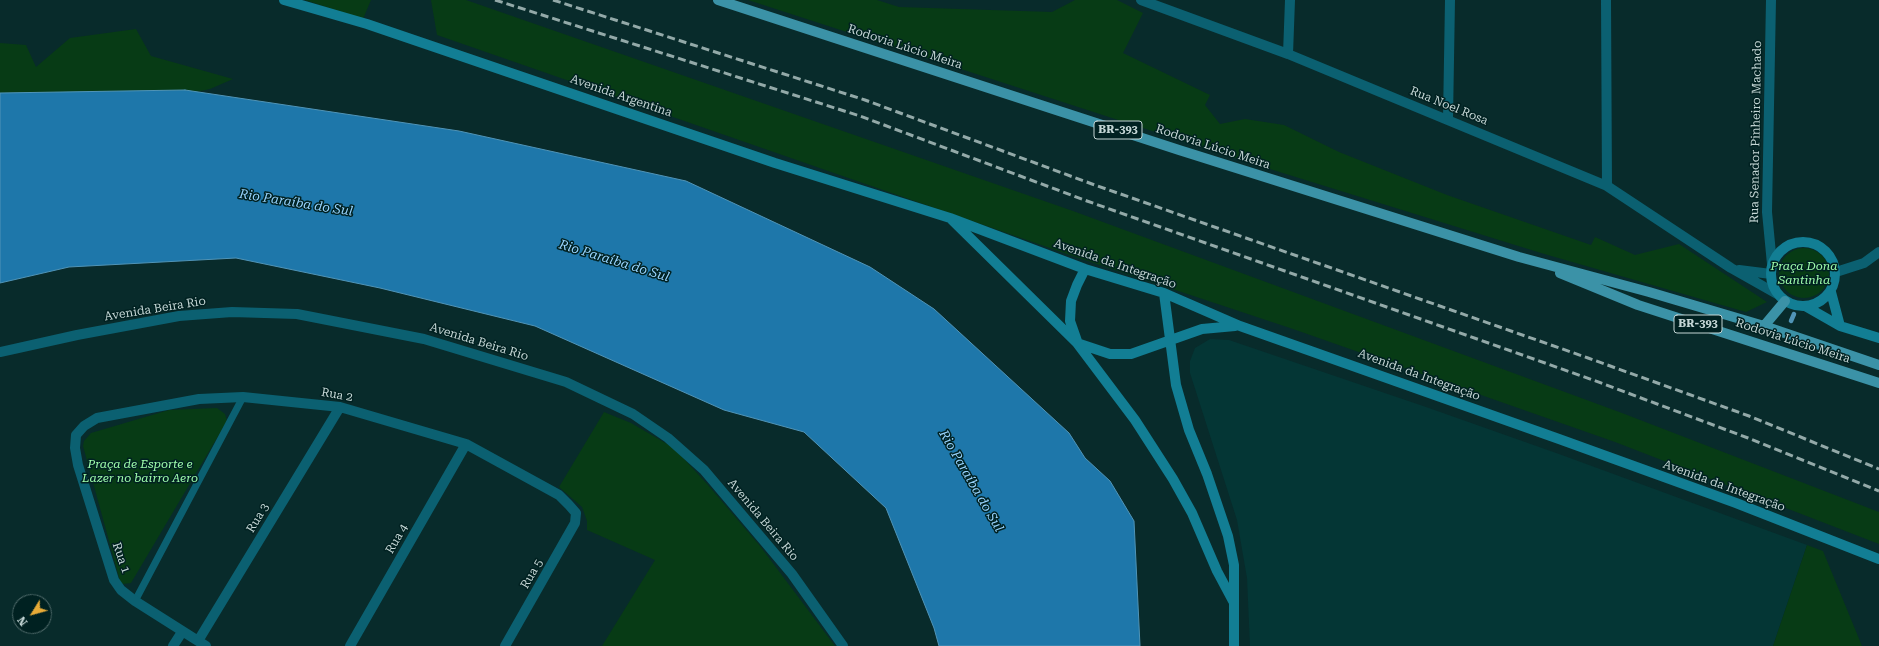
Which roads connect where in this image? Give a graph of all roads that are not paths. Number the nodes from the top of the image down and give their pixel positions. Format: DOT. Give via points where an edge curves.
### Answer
graph roads {
  1 [pos="284,0"];
  2 [pos="718,0"];
  3 [pos="1141,0"];
  4 [pos="1290,0"];
  5 [pos="1450,0"];
  6 [pos="1606,0"];
  7 [pos="1771,0"];
  8 [pos="1288,54"];
  9 [pos="1448,119"];
  10 [pos="1607,186"];
  11 [pos="950,218"];
  12 [pos="1879,252"];
  13 [pos="1519,257"];
  14 [pos="1731,268"];
  15 [pos="1085,269"];
  16 [pos="1771,269"];
  17 [pos="1836,272"];
  18 [pos="1831,292"];
  19 [pos="1164,293"];
  20 [pos="1781,297"];
  21 [pos="1805,306"];
  22 [pos="1240,326"];
  23 [pos="1764,326"];
  24 [pos="1840,326"];
  25 [pos="1879,338"];
  26 [pos="1169,340"];
  27 [pos="1077,343"];
  28 [pos="0,352"];
  29 [pos="1879,365"];
  30 [pos="1879,384"];
  31 [pos="243,397"];
  32 [pos="340,407"];
  33 [pos="76,435"];
  34 [pos="466,444"];
  35 [pos="576,513"];
  36 [pos="1879,559"];
  37 [pos="135,601"];
  38 [pos="1234,601"];
  39 [pos="182,632"];
  40 [pos="202,644"];
  41 [pos="173,646"];
  42 [pos="350,646"];
  43 [pos="505,646"];
  44 [pos="843,646"];
  45 [pos="1234,646"];
  1 -- 11 [label="street, Avenida Argentina" via="367,24 775,162"];
  2 -- 13 [label="main road, Rodovia Lúcio Meira / BR-393"];
  3 -- 8 [label="street, Rua Noel Rosa"];
  4 -- 8 [label="street"];
  5 -- 9 [label="street"];
  6 -- 10 [label="street"];
  7 -- 16 [label="street, Rua Senador Pinheiro Machado" via="1767,212"];
  8 -- 9 [label="street, Rua Noel Rosa"];
  9 -- 10 [label="street, Rua Noel Rosa"];
  10 -- 14 [label="street, Rua Noel Rosa"];
  11 -- 15 [label="street, Avenida da Integração"];
  11 -- 27 [label="street"];
  12 -- 17 [label="street" via="1864,263"];
  13 -- 23 [label="main road, Rodovia Lúcio Meira / BR-393"];
  13 -- 30 [label="main road, Rodovia Lúcio Meira / BR-393" via="1638,305"];
  14 -- 16 [label="street, Rua Noel Rosa"];
  14 -- 20 [label="street, Rua Noel Rosa"];
  15 -- 19 [label="street, Avenida da Integração"];
  15 -- 27 [label="street" via="1071,301 1070,320"];
  16 -- 17 [label="street" via="1777,254 1786,246 1796,242 1807,242 1827,251"];
  16 -- 20 [label="street" via="1773,284"];
  17 -- 18 [label="street"];
  18 -- 21 [label="street" via="1815,304"];
  18 -- 24 [label="street"];
  19 -- 22 [label="street, Avenida da Integração"];
  19 -- 26 [label="street"];
  20 -- 21 [label="street" via="1794,305"];
  20 -- 23 [label="main road"];
  21 -- 24 [label="street"];
  22 -- 26 [label="street" via="1215,327"];
  22 -- 36 [label="street, Avenida da Integração" via="1736,503"];
  23 -- 29 [label="main road, Rodovia Lúcio Meira / BR-393"];
  24 -- 25 [label="street"];
  26 -- 27 [label="street" via="1131,354 1110,354"];
  26 -- 38 [label="street" via="1176,385 1187,423 1228,536 1234,565"];
  27 -- 38 [label="street" via="1135,420 1173,479"];
  28 -- 44 [label="street, Avenida Beira Rio" via="77,334 179,316 232,312 297,314 424,339 566,382 633,414 668,438 704,470 792,574"];
  31 -- 32 [label="street, Rua 2"];
  31 -- 33 [label="street, Rua 2" via="199,399 97,418"];
  31 -- 37 [label="lane"];
  32 -- 34 [label="street, Rua 2"];
  32 -- 40 [label="street, Rua 3"];
  33 -- 37 [label="street, Rua 1" via="78,465 114,580 121,590"];
  34 -- 35 [label="street, Rua 2" via="559,495"];
  34 -- 42 [label="street, Rua 4"];
  35 -- 43 [label="street, Rua 5" via="575,524 569,536"];
  37 -- 39 [label="street, Rua 1"];
  38 -- 45 [label="street"];
  39 -- 40 [label="street, Rua 1"];
  39 -- 41 [label="street"];
}
